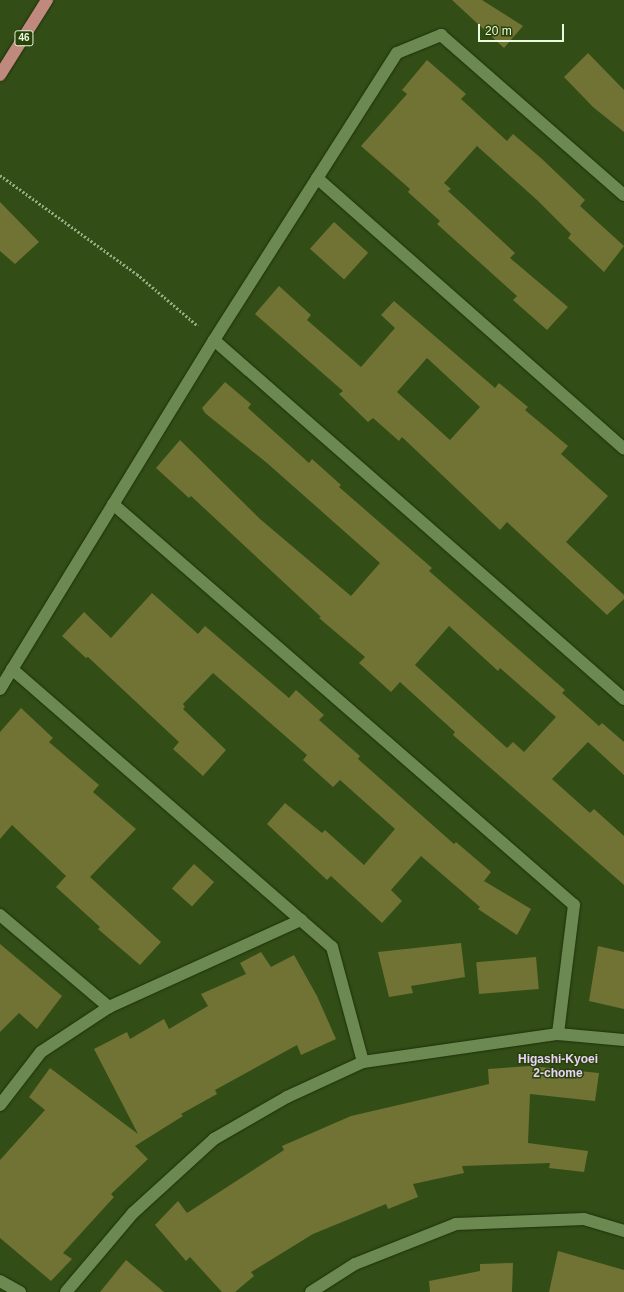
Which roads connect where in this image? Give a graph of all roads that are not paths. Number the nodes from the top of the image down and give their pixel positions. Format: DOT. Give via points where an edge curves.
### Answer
graph roads {
  1 [pos="47,0"];
  2 [pos="0,75"];
  3 [pos="318,178"];
  4 [pos="624,195"];
  5 [pos="214,340"];
  6 [pos="624,449"];
  7 [pos="114,504"];
  8 [pos="12,669"];
  9 [pos="0,689"];
  10 [pos="624,699"];
  11 [pos="0,915"];
  12 [pos="301,920"];
  13 [pos="109,1007"];
  14 [pos="558,1034"];
  15 [pos="624,1040"];
  16 [pos="363,1062"];
  17 [pos="0,1105"];
  18 [pos="624,1231"];
  19 [pos="0,1281"];
  20 [pos="20,1292"];
  21 [pos="66,1292"];
  22 [pos="311,1292"];
  1 -- 2 [label="main road, 46"];
  3 -- 4 [label="street" via="397,53 441,35"];
  3 -- 5 [label="street"];
  3 -- 6 [label="street"];
  5 -- 7 [label="street"];
  5 -- 10 [label="street"];
  7 -- 8 [label="street"];
  7 -- 14 [label="street" via="574,905"];
  8 -- 9 [label="street"];
  8 -- 12 [label="street"];
  11 -- 13 [label="street"];
  12 -- 13 [label="street"];
  12 -- 16 [label="street" via="332,947"];
  13 -- 17 [label="street" via="41,1052"];
  14 -- 15 [label="street"];
  14 -- 16 [label="street"];
  16 -- 21 [label="street" via="287,1096 214,1139 133,1213"];
  18 -- 22 [label="street" via="584,1219 456,1224 355,1264"];
  19 -- 20 [label="street"];
}
